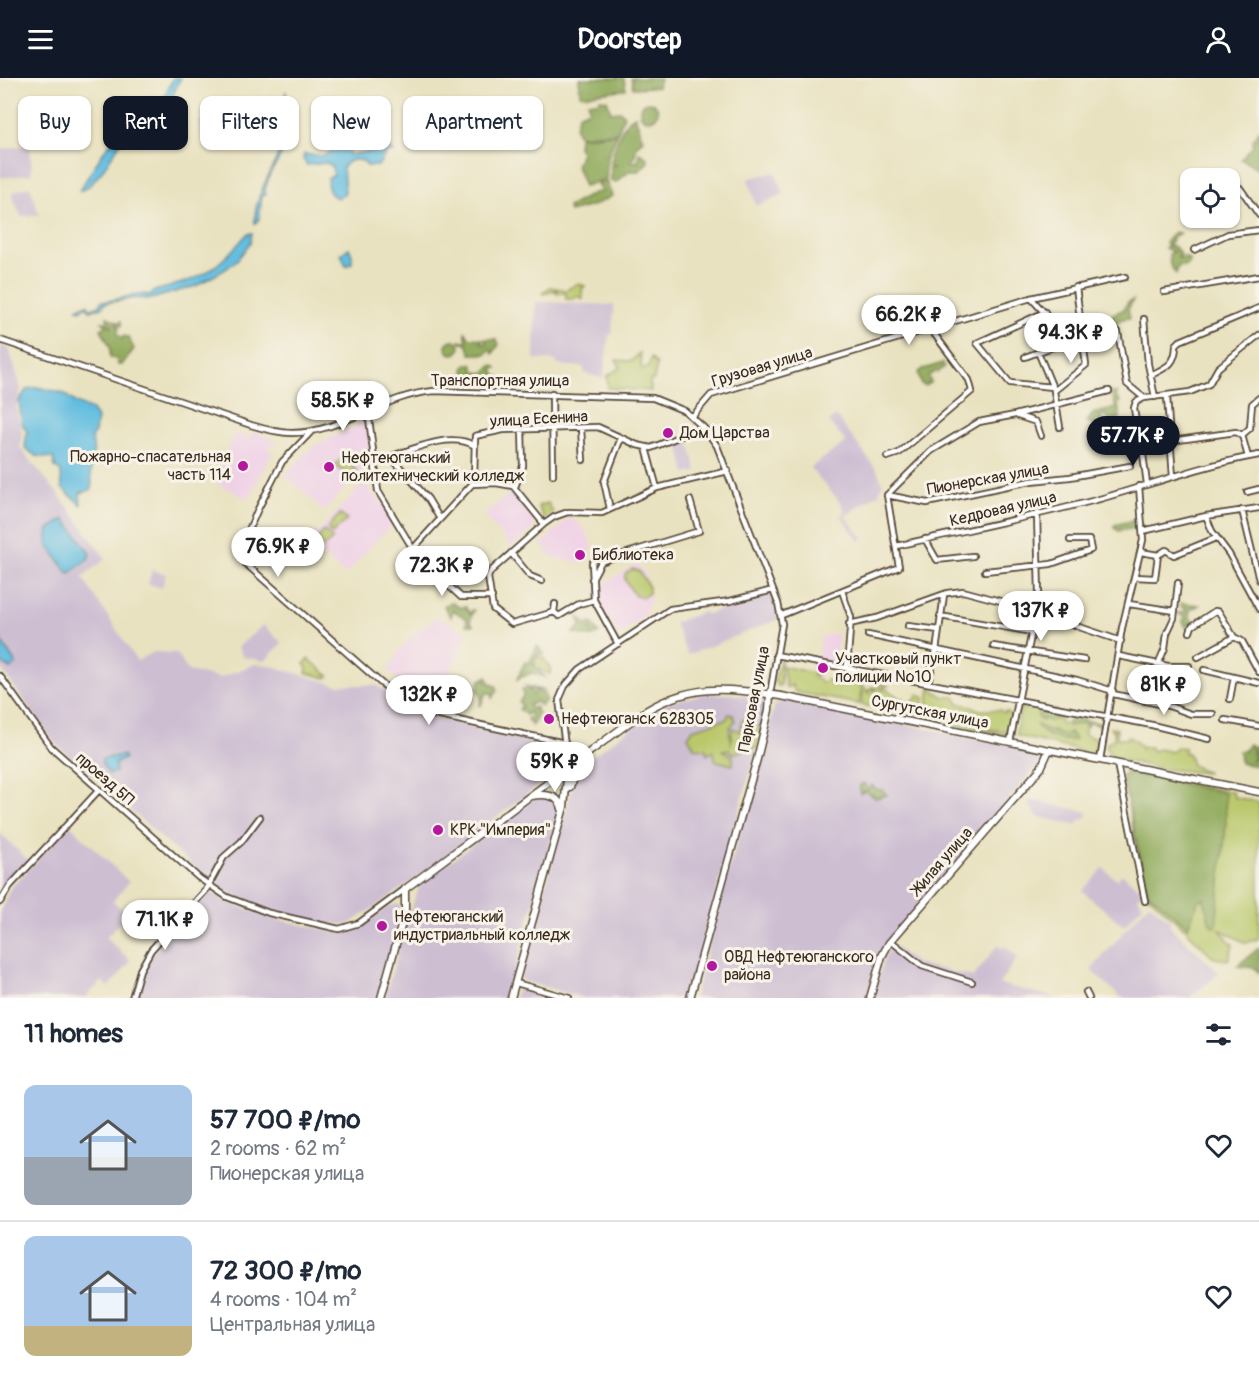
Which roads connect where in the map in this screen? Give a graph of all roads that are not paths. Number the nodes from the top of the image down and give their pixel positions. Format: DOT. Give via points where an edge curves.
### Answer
graph roads {
  1 [pos="1240,188"];
  2 [pos="1259,215"];
  3 [pos="1259,230"];
  4 [pos="1194,250"];
  5 [pos="1259,276"];
  6 [pos="1125,277"];
  7 [pos="1076,286"];
  8 [pos="1164,292"];
  9 [pos="1031,298"];
  10 [pos="1259,308"];
  11 [pos="1045,312"];
  12 [pos="1144,319"];
  13 [pos="929,327"];
  14 [pos="1118,332"];
  15 [pos="1258,339"];
  16 [pos="0,340"];
  17 [pos="1038,352"];
  18 [pos="1024,357"];
  19 [pos="1152,375"];
  20 [pos="1053,389"];
  21 [pos="1109,391"];
  22 [pos="552,393"];
  23 [pos="1155,397"];
  24 [pos="1167,397"];
  25 [pos="1144,398"];
  26 [pos="1259,398"];
  27 [pos="1054,403"];
  28 [pos="368,410"];
  29 [pos="1015,415"];
  30 [pos="692,417"];
  31 [pos="703,427"];
  32 [pos="1059,427"];
  33 [pos="581,428"];
  34 [pos="522,429"];
  35 [pos="552,429"];
  36 [pos="1130,430"];
  37 [pos="312,431"];
  38 [pos="299,433"];
  39 [pos="1242,435"];
  40 [pos="1041,436"];
  41 [pos="621,438"];
  42 [pos="303,439"];
  43 [pos="1171,441"];
  44 [pos="475,446"];
  45 [pos="1142,447"];
  46 [pos="646,448"];
  47 [pos="1259,455"];
  48 [pos="390,457"];
  49 [pos="887,457"];
  50 [pos="1248,457"];
  51 [pos="583,460"];
  52 [pos="374,462"];
  53 [pos="1130,466"];
  54 [pos="728,471"];
  55 [pos="553,475"];
  56 [pos="476,477"];
  57 [pos="1173,477"];
  58 [pos="472,484"];
  59 [pos="481,484"];
  60 [pos="1147,484"];
  61 [pos="1140,486"];
  62 [pos="515,487"];
  63 [pos="657,488"];
  64 [pos="1259,489"];
  65 [pos="1247,492"];
  66 [pos="887,495"];
  67 [pos="690,500"];
  68 [pos="1259,508"];
  69 [pos="609,509"];
  70 [pos="1242,510"];
  71 [pos="1037,513"];
  72 [pos="1206,516"];
  73 [pos="440,519"];
  74 [pos="544,524"];
  75 [pos="1143,531"];
  76 [pos="1216,538"];
  77 [pos="926,539"];
  78 [pos="1070,540"];
  79 [pos="896,546"];
  80 [pos="413,549"];
  81 [pos="1141,552"];
  82 [pos="511,553"];
  83 [pos="1158,555"];
  84 [pos="973,556"];
  85 [pos="1038,567"];
  86 [pos="985,571"];
  87 [pos="1135,577"];
  88 [pos="1259,580"];
  89 [pos="542,581"];
  90 [pos="1178,582"];
  91 [pos="773,590"];
  92 [pos="843,591"];
  93 [pos="944,595"];
  94 [pos="492,597"];
  95 [pos="594,600"];
  96 [pos="1129,603"];
  97 [pos="555,604"];
  98 [pos="1259,609"];
  99 [pos="1175,611"];
  100 [pos="554,612"];
  101 [pos="1036,612"];
  102 [pos="782,615"];
  103 [pos="940,616"];
  104 [pos="849,624"];
  105 [pos="908,626"];
  106 [pos="939,630"];
  107 [pos="1032,632"];
  108 [pos="1190,632"];
  109 [pos="868,635"];
  110 [pos="1234,637"];
  111 [pos="1121,641"];
  112 [pos="618,644"];
  113 [pos="993,646"];
  114 [pos="936,651"];
  115 [pos="1028,652"];
  116 [pos="776,655"];
  117 [pos="1119,656"];
  118 [pos="1198,657"];
  119 [pos="1084,660"];
  120 [pos="1159,662"];
  121 [pos="1189,666"];
  122 [pos="847,668"];
  123 [pos="1025,670"];
  124 [pos="1204,670"];
  125 [pos="1259,672"];
  126 [pos="0,676"];
  127 [pos="1234,677"];
  128 [pos="928,683"];
  129 [pos="1259,683"];
  130 [pos="1113,693"];
  131 [pos="770,694"];
  132 [pos="1230,699"];
  133 [pos="1018,701"];
  134 [pos="1213,714"];
  135 [pos="1109,719"];
  136 [pos="1225,720"];
  137 [pos="1259,726"];
  138 [pos="1209,739"];
  139 [pos="1010,742"];
  140 [pos="565,743"];
  141 [pos="1031,746"];
  142 [pos="1049,750"];
  143 [pos="588,754"];
  144 [pos="1070,754"];
  145 [pos="1100,760"];
  146 [pos="1117,764"];
  147 [pos="568,768"];
  148 [pos="1041,768"];
  149 [pos="99,790"];
  150 [pos="1259,792"];
  151 [pos="528,797"];
  152 [pos="564,807"];
  153 [pos="561,815"];
  154 [pos="260,817"];
  155 [pos="420,878"];
  156 [pos="209,886"];
  157 [pos="405,889"];
  158 [pos="0,902"];
  159 [pos="1145,902"];
  160 [pos="387,903"];
  161 [pos="405,912"];
  162 [pos="891,941"];
  163 [pos="972,982"];
  164 [pos="516,983"];
  165 [pos="1086,992"];
  166 [pos="132,998"];
  167 [pos="381,998"];
  168 [pos="511,998"];
  169 [pos="569,998"];
  170 [pos="690,998"];
  171 [pos="870,998"];
  172 [pos="1089,998"];
  1 -- 2 [label="street"];
  3 -- 4 [label="street" via="1228,234"];
  5 -- 8 [label="street"];
  6 -- 7 [label="street, Грузовая улица"];
  7 -- 9 [label="street, Грузовая улица"];
  7 -- 20 [label="street" via="1086,367"];
  9 -- 11 [label="street"];
  9 -- 13 [label="street, Грузовая улица"];
  10 -- 19 [label="street" via="1180,341 1173,363"];
  11 -- 17 [label="street" via="1053,326 1055,346"];
  11 -- 20 [label="street" via="977,343 1010,383"];
  12 -- 19 [label="street"];
  13 -- 30 [label="street, Грузовая улица" via="711,395"];
  13 -- 49 [label="street" via="969,380 972,391 899,453"];
  14 -- 25 [label="street" via="1127,384"];
  15 -- 24 [label="street" via="1218,368 1209,384"];
  16 -- 38 [label="street, Транспортная улица" via="251,424 282,433"];
  17 -- 18 [label="street"];
  17 -- 20 [label="street"];
  19 -- 23 [label="street"];
  20 -- 27 [label="street"];
  21 -- 27 [label="street"];
  22 -- 28 [label="street, Транспортная улица" via="428,392"];
  22 -- 30 [label="street, Транспортная улица" via="649,397 673,404"];
  22 -- 35 [label="street"];
  23 -- 24 [label="street"];
  23 -- 25 [label="street"];
  24 -- 43 [label="street"];
  25 -- 36 [label="street" via="1135,403 1136,422"];
  26 -- 39 [label="street" via="1252,404 1250,428"];
  27 -- 29 [label="street"];
  27 -- 32 [label="street"];
  28 -- 37 [label="street, Транспортная улица"];
  28 -- 52 [label="street"];
  29 -- 40 [label="street" via="1036,422"];
  29 -- 66 [label="street" via="979,422 931,451"];
  30 -- 31 [label="street, Парковая улица"];
  31 -- 46 [label="street"];
  31 -- 54 [label="street, Парковая улица"];
  33 -- 35 [label="street, улица Есенина"];
  33 -- 41 [label="street, улица Есенина" via="603,428"];
  33 -- 51 [label="street"];
  34 -- 35 [label="street, улица Есенина"];
  34 -- 44 [label="street, улица Есенина" via="475,436"];
  34 -- 62 [label="street" via="523,466"];
  35 -- 55 [label="street"];
  37 -- 38 [label="street, Транспортная улица"];
  37 -- 42 [label="street"];
  38 -- 42 [label="street"];
  39 -- 43 [label="street" via="1236,432"];
  39 -- 50 [label="street"];
  41 -- 46 [label="street, улица Есенина"];
  41 -- 69 [label="street" via="604,482"];
  42 -- 140 [label="street" via="280,465 243,542 241,551 248,566 382,684 419,711"];
  43 -- 57 [label="street"];
  44 -- 48 [label="street" via="427,443"];
  44 -- 56 [label="street"];
  45 -- 60 [label="street"];
  46 -- 63 [label="street"];
  47 -- 50 [label="street, Кедровая улица"];
  48 -- 52 [label="street"];
  48 -- 73 [label="street" via="428,498"];
  50 -- 57 [label="street, Кедровая улица" via="1191,469"];
  52 -- 80 [label="street" via="378,492"];
  53 -- 66 [label="street, Пионерская улица" via="927,503"];
  54 -- 63 [label="street"];
  54 -- 91 [label="street, Парковая улица"];
  56 -- 58 [label="street"];
  56 -- 59 [label="street"];
  57 -- 60 [label="street, Кедровая улица"];
  58 -- 59 [label="street"];
  58 -- 73 [label="street"];
  59 -- 62 [label="street"];
  60 -- 61 [label="street, Кедровая улица"];
  61 -- 71 [label="street, Кедровая улица"];
  61 -- 75 [label="street"];
  62 -- 74 [label="street"];
  63 -- 69 [label="street"];
  64 -- 65 [label="street"];
  66 -- 79 [label="street"];
  67 -- 95 [label="street" via="699,531 601,562 597,558 593,561"];
  68 -- 70 [label="street"];
  69 -- 74 [label="street" via="597,513 568,512"];
  70 -- 72 [label="street"];
  70 -- 88 [label="street"];
  71 -- 77 [label="street, Кедровая улица"];
  71 -- 85 [label="street"];
  72 -- 75 [label="street"];
  72 -- 76 [label="street"];
  73 -- 80 [label="street"];
  74 -- 82 [label="street"];
  75 -- 81 [label="street"];
  76 -- 83 [label="street" via="1181,554 1166,550"];
  76 -- 98 [label="street"];
  77 -- 79 [label="street, Кедровая улица"];
  77 -- 84 [label="street" via="937,560"];
  78 -- 85 [label="street" via="1089,540 1091,550"];
  79 -- 92 [label="street" via="898,568"];
  80 -- 94 [label="street" via="461,597"];
  81 -- 83 [label="street"];
  81 -- 87 [label="street"];
  82 -- 89 [label="street" via="530,576"];
  82 -- 94 [label="street" via="488,574"];
  83 -- 87 [label="street" via="1155,578"];
  85 -- 86 [label="street"];
  85 -- 101 [label="street"];
  87 -- 96 [label="street"];
  90 -- 99 [label="street"];
  91 -- 102 [label="street, Парковая улица"];
  91 -- 112 [label="street" via="730,601 670,609"];
  92 -- 102 [label="street"];
  92 -- 104 [label="street"];
  93 -- 101 [label="street" via="968,592"];
  93 -- 103 [label="street"];
  93 -- 104 [label="street"];
  94 -- 100 [label="street" via="495,611 512,624"];
  95 -- 100 [label="street" via="559,616"];
  95 -- 112 [label="street"];
  96 -- 99 [label="street"];
  96 -- 111 [label="street"];
  97 -- 100 [label="street"];
  99 -- 120 [label="street"];
  101 -- 107 [label="street"];
  101 -- 111 [label="street"];
  102 -- 116 [label="street, Парковая улица"];
  103 -- 106 [label="street"];
  103 -- 107 [label="street"];
  104 -- 122 [label="street"];
  105 -- 106 [label="street"];
  106 -- 114 [label="street"];
  107 -- 115 [label="street"];
  108 -- 110 [label="street" via="1192,626 1217,611"];
  109 -- 114 [label="street"];
  110 -- 118 [label="street"];
  110 -- 125 [label="street" via="1242,641"];
  111 -- 117 [label="street"];
  112 -- 140 [label="street" via="580,669 562,691 559,708"];
  113 -- 115 [label="street"];
  114 -- 123 [label="street"];
  114 -- 128 [label="street"];
  115 -- 119 [label="street"];
  115 -- 123 [label="street"];
  116 -- 122 [label="street"];
  116 -- 131 [label="street, Парковая улица"];
  117 -- 120 [label="street"];
  117 -- 130 [label="street"];
  120 -- 121 [label="street"];
  122 -- 128 [label="street"];
  123 -- 130 [label="street" via="1077,680"];
  123 -- 133 [label="street"];
  124 -- 127 [label="street"];
  126 -- 149 [label="street, проезд 5П" via="45,740"];
  127 -- 129 [label="street"];
  127 -- 132 [label="street"];
  128 -- 133 [label="street"];
  130 -- 134 [label="street" via="1191,714"];
  130 -- 135 [label="street"];
  131 -- 139 [label="main road, Сургутская улица"];
  131 -- 143 [label="main road, Сургутская улица" via="720,688 670,698 644,711"];
  131 -- 170 [label="main road, Парковая улица" via="760,748"];
  133 -- 135 [label="street"];
  133 -- 139 [label="street"];
  135 -- 138 [label="street"];
  135 -- 145 [label="street"];
  136 -- 137 [label="street"];
  139 -- 141 [label="main road, Сургутская улица"];
  140 -- 147 [label="street"];
  141 -- 142 [label="main road, Сургутская улица"];
  141 -- 148 [label="main road" via="1043,756"];
  142 -- 144 [label="main road, Сургутская улица"];
  142 -- 148 [label="main road, Жилая улица"];
  143 -- 147 [label="main road, Сургутская улица"];
  143 -- 152 [label="main road" via="574,776"];
  144 -- 145 [label="main road, Сургутская улица"];
  144 -- 148 [label="main road" via="1056,756"];
  145 -- 146 [label="main road, Сургутская улица"];
  146 -- 150 [label="main road, Сургутская улица"];
  146 -- 159 [label="street"];
  147 -- 151 [label="main road, Сургутская улица"];
  147 -- 152 [label="main road"];
  148 -- 162 [label="main road, Жилая улица"];
  149 -- 156 [label="street, проезд 5П"];
  149 -- 158 [label="street" via="10,886"];
  151 -- 153 [label="main road" via="554,797 561,804"];
  151 -- 155 [label="main road, Сургутская улица"];
  152 -- 153 [label="main road"];
  153 -- 164 [label="main road"];
  154 -- 156 [label="street" via="224,857"];
  155 -- 157 [label="main road, Сургутская улица"];
  155 -- 161 [label="main road"];
  156 -- 160 [label="street, Сургутская улица" via="251,907 334,929 355,925"];
  156 -- 166 [label="street" via="148,954"];
  157 -- 160 [label="street, Сургутская улица"];
  157 -- 161 [label="main road"];
  160 -- 161 [label="street" via="400,900"];
  161 -- 167 [label="main road"];
  162 -- 163 [label="street" via="922,966"];
  162 -- 171 [label="main road, Жилая улица" via="882,956"];
  164 -- 168 [label="main road"];
  164 -- 169 [label="street"];
  165 -- 172 [label="street"];
}
